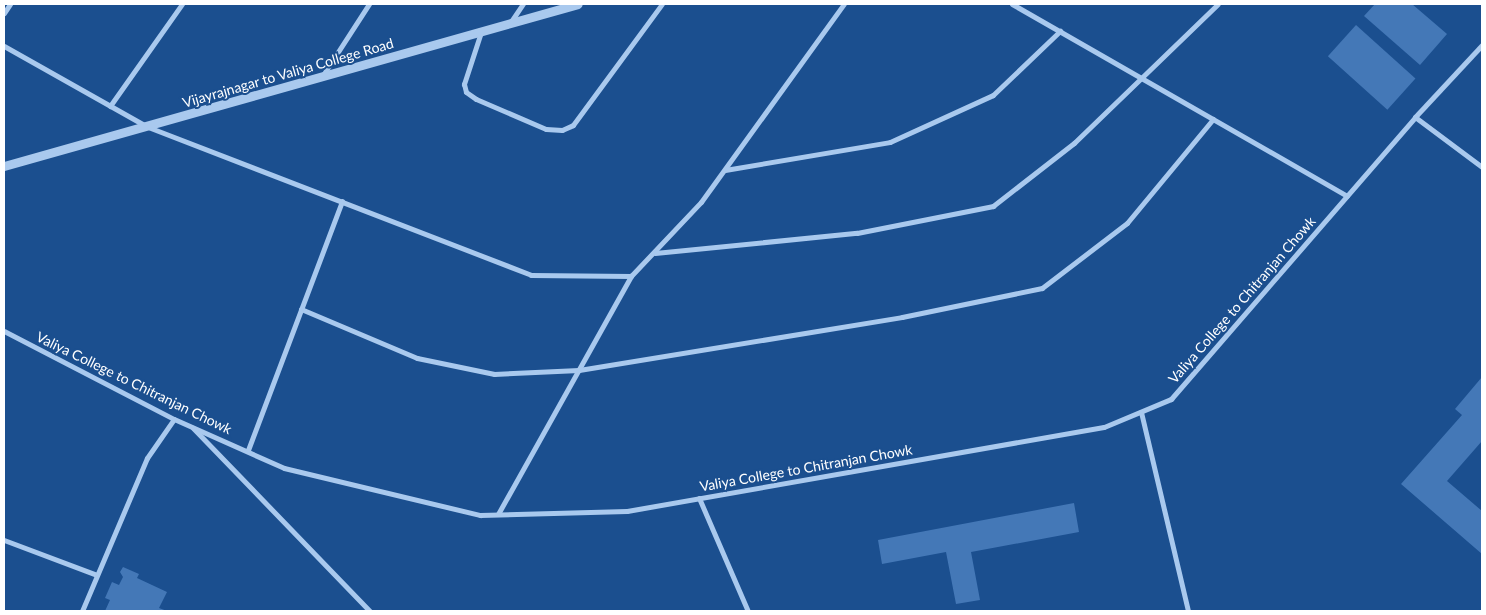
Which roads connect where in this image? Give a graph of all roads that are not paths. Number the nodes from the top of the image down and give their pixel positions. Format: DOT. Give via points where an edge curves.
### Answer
graph roads {
  1 [pos="10,4"];
  2 [pos="182,4"];
  3 [pos="369,4"];
  4 [pos="523,4"];
  5 [pos="578,4"];
  6 [pos="662,4"];
  7 [pos="844,4"];
  8 [pos="1012,4"];
  9 [pos="1218,4"];
  10 [pos="4,13"];
  11 [pos="510,24"];
  12 [pos="482,32"];
  13 [pos="1060,32"];
  14 [pos="1482,45"];
  15 [pos="4,46"];
  16 [pos="322,77"];
  17 [pos="1142,78"];
  18 [pos="110,106"];
  19 [pos="1416,116"];
  20 [pos="1213,119"];
  21 [pos="148,127"];
  22 [pos="4,166"];
  23 [pos="1482,167"];
  24 [pos="725,170"];
  25 [pos="1347,196"];
  26 [pos="342,201"];
  27 [pos="654,253"];
  28 [pos="631,276"];
  29 [pos="301,310"];
  30 [pos="4,330"];
  31 [pos="579,370"];
  32 [pos="1141,412"];
  33 [pos="174,418"];
  34 [pos="191,426"];
  35 [pos="248,450"];
  36 [pos="699,498"];
  37 [pos="498,514"];
  38 [pos="4,540"];
  39 [pos="97,576"];
  40 [pos="82,611"];
  41 [pos="370,611"];
  42 [pos="748,611"];
  43 [pos="1188,611"];
  1 -- 10 [label="street"];
  2 -- 18 [label="street"];
  3 -- 16 [label="street"];
  4 -- 11 [label="street"];
  5 -- 11 [label="street, Vijayrajnagar to Valiya College Road"];
  6 -- 12 [label="street" via="572,125 562,130 546,129 466,92 464,84"];
  7 -- 24 [label="street"];
  8 -- 13 [label="street"];
  9 -- 17 [label="street"];
  11 -- 12 [label="street, Vijayrajnagar to Valiya College Road"];
  12 -- 16 [label="street, Vijayrajnagar to Valiya College Road"];
  13 -- 17 [label="street"];
  13 -- 24 [label="street" via="994,95 890,142"];
  14 -- 19 [label="street, Valiya College to Chitranjan Chowk"];
  15 -- 18 [label="street"];
  16 -- 21 [label="street, Vijayrajnagar to Valiya College Road"];
  17 -- 20 [label="street"];
  17 -- 27 [label="street" via="1074,143 994,206 857,233"];
  18 -- 21 [label="street"];
  19 -- 23 [label="street"];
  19 -- 25 [label="street, Valiya College to Chitranjan Chowk"];
  20 -- 25 [label="street"];
  20 -- 31 [label="street" via="1127,223 1042,288 902,317"];
  21 -- 22 [label="street, Vijayrajnagar to Valiya College Road"];
  21 -- 26 [label="street"];
  24 -- 27 [label="street" via="701,202"];
  25 -- 32 [label="street, Valiya College to Chitranjan Chowk" via="1171,399"];
  26 -- 28 [label="street" via="532,275"];
  26 -- 29 [label="street"];
  27 -- 28 [label="street"];
  28 -- 31 [label="street"];
  29 -- 31 [label="street" via="426,360 494,374"];
  29 -- 35 [label="street"];
  30 -- 33 [label="street, Valiya College to Chitranjan Chowk"];
  31 -- 37 [label="street"];
  32 -- 36 [label="street, Valiya College to Chitranjan Chowk" via="1104,427"];
  32 -- 43 [label="street"];
  33 -- 34 [label="street, Valiya College to Chitranjan Chowk"];
  33 -- 39 [label="street" via="147,458"];
  34 -- 35 [label="street, Valiya College to Chitranjan Chowk"];
  34 -- 41 [label="street"];
  35 -- 37 [label="street, Valiya College to Chitranjan Chowk" via="284,468 480,515"];
  36 -- 37 [label="street, Valiya College to Chitranjan Chowk" via="627,511"];
  36 -- 42 [label="street"];
  38 -- 39 [label="street"];
  39 -- 40 [label="street"];
}
